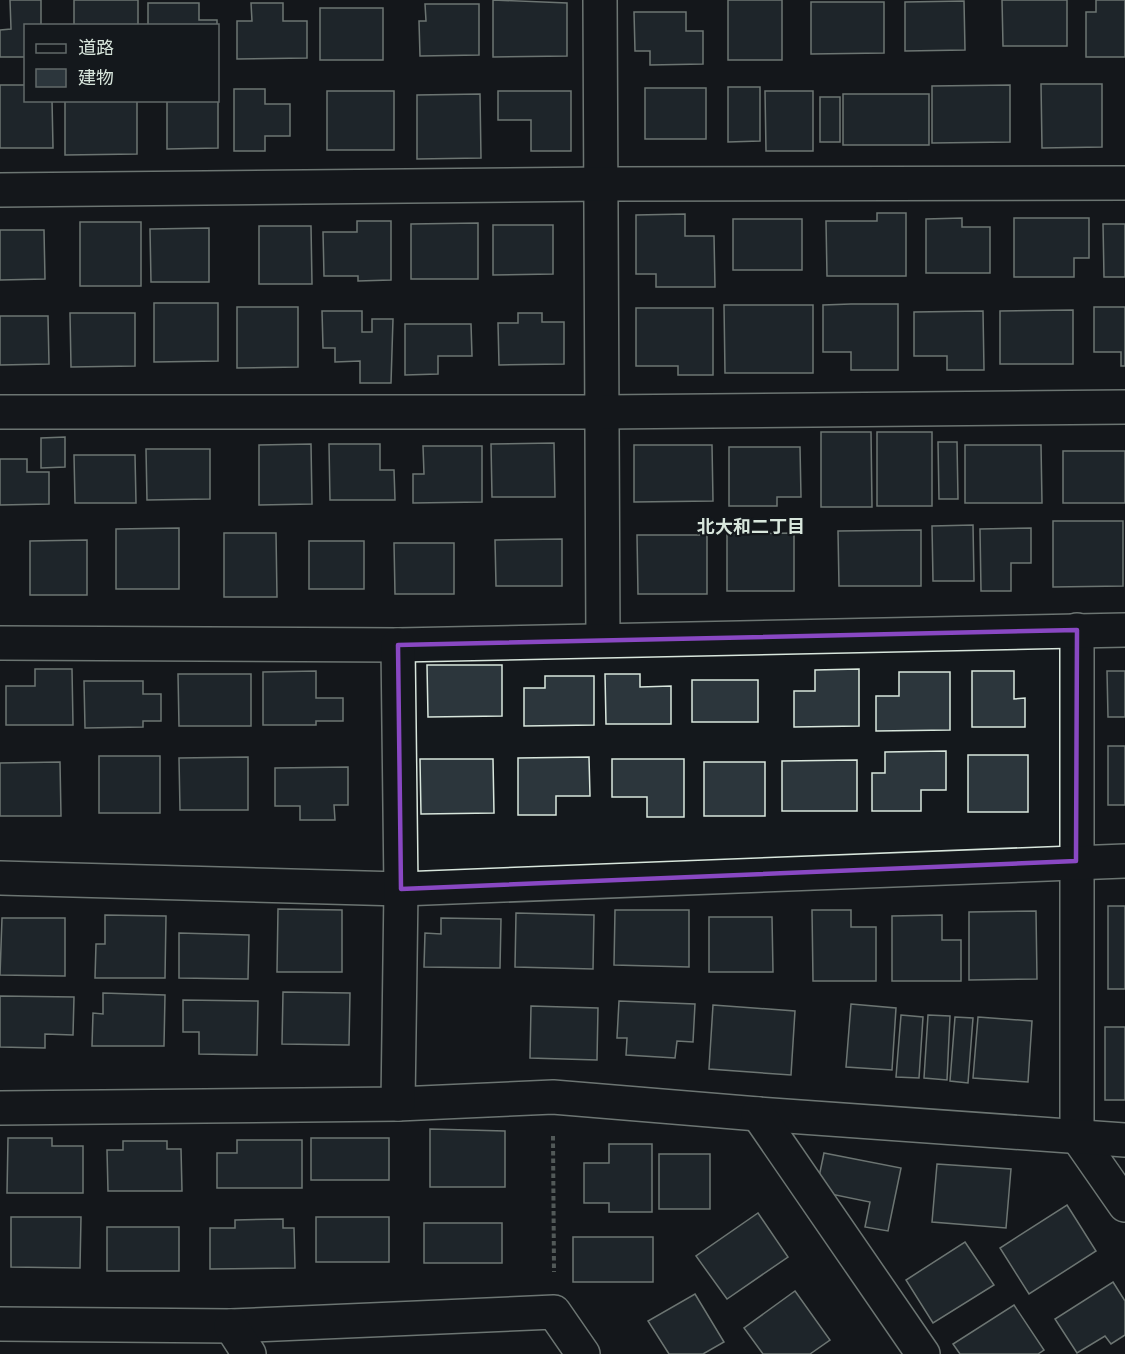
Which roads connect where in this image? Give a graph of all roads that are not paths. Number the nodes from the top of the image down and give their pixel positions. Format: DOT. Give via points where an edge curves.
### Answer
graph roads {
  1 [pos="600,0"];
  2 [pos="1125,183"];
  3 [pos="602,184"];
  4 [pos="0,190"];
  5 [pos="1125,407"];
  6 [pos="0,412"];
  7 [pos="602,412"];
  8 [pos="1077,630"];
  9 [pos="1125,630"];
  10 [pos="603,640"];
  11 [pos="0,643"];
  12 [pos="398,645"];
  13 [pos="1076,861"];
  14 [pos="1125,861"];
  15 [pos="0,878"];
  16 [pos="401,889"];
  17 [pos="398,1104"];
  18 [pos="0,1108"];
  19 [pos="758,1114"];
  20 [pos="1077,1136"];
  21 [pos="1125,1140"];
  22 [pos="1125,1205"];
  23 [pos="0,1324"];
  24 [pos="231,1326"];
  25 [pos="249,1354"];
  26 [pos="583,1354"];
  27 [pos="923,1354"];
  1 -- 3 [label="street"];
  2 -- 3 [label="street"];
  3 -- 4 [label="street"];
  3 -- 7 [label="street"];
  5 -- 7 [label="street"];
  6 -- 7 [label="street"];
  7 -- 10 [label="street"];
  8 -- 9 [label="street"];
  8 -- 10 [label="street"];
  8 -- 13 [label="street"];
  10 -- 12 [label="street"];
  11 -- 12 [label="street"];
  12 -- 16 [label="street"];
  13 -- 14 [label="street"];
  13 -- 16 [label="street"];
  13 -- 20 [label="street"];
  15 -- 16 [label="street"];
  16 -- 17 [label="street"];
  17 -- 18 [label="street"];
  17 -- 19 [label="street" via="553,1097"];
  19 -- 20 [label="street"];
  19 -- 27 [label="street"];
  20 -- 21 [label="street"];
  20 -- 22 [label="street"];
  23 -- 24 [label="street"];
  24 -- 25 [label="street"];
  24 -- 26 [label="street" via="554,1312"];
}
